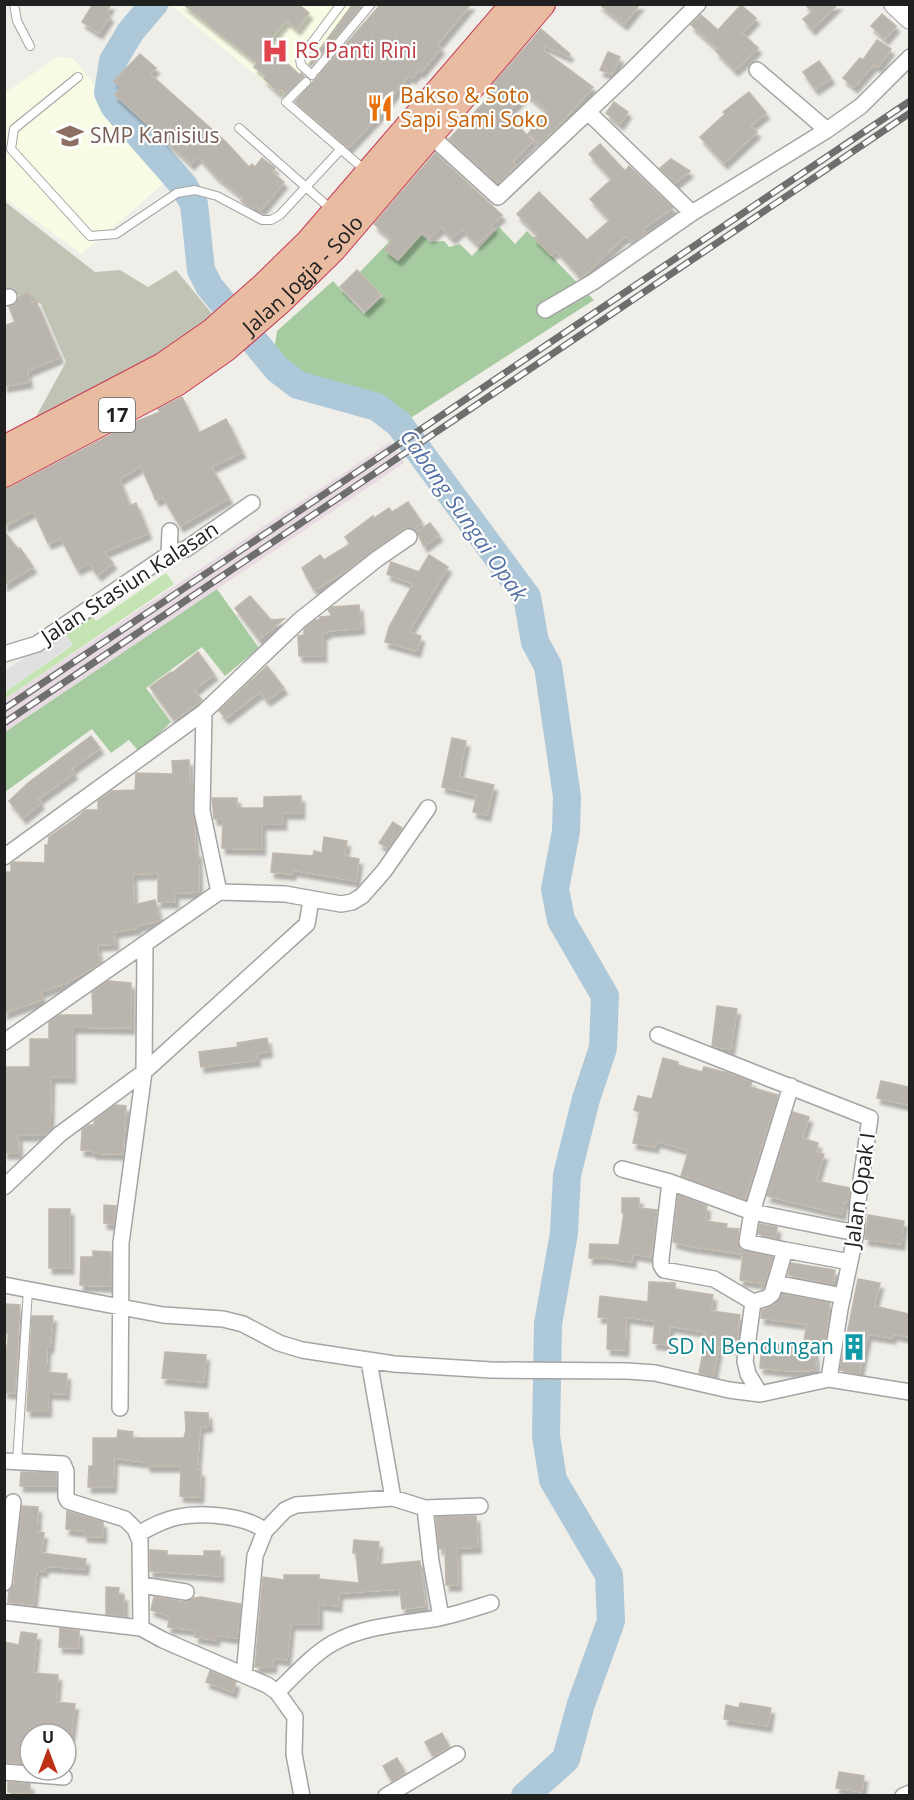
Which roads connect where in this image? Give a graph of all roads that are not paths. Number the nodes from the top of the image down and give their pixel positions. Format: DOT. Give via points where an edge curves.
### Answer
graph roads {
  1 [pos="14,4"];
  2 [pos="341,4"];
  3 [pos="371,4"];
  4 [pos="514,4"];
  5 [pos="542,4"];
  6 [pos="698,4"];
  7 [pos="894,4"];
  8 [pos="909,19"];
  9 [pos="30,46"];
  10 [pos="909,57"];
  11 [pos="757,70"];
  12 [pos="78,77"];
  13 [pos="306,82"];
  14 [pos="588,112"];
  15 [pos="238,128"];
  16 [pos="827,130"];
  17 [pos="430,135"];
  18 [pos="341,149"];
  19 [pos="377,181"];
  20 [pos="305,187"];
  21 [pos="334,212"];
  22 [pos="692,213"];
  23 [pos="272,294"];
  24 [pos="545,310"];
  25 [pos="219,340"];
  26 [pos="4,449"];
  27 [pos="4,474"];
  28 [pos="252,503"];
  29 [pos="170,531"];
  30 [pos="409,537"];
  31 [pos="169,554"];
  32 [pos="4,654"];
  33 [pos="204,712"];
  34 [pos="428,808"];
  35 [pos="4,857"];
  36 [pos="219,892"];
  37 [pos="310,900"];
  38 [pos="145,944"];
  39 [pos="658,1035"];
  40 [pos="4,1041"];
  41 [pos="144,1072"];
  42 [pos="791,1086"];
  43 [pos="622,1169"];
  44 [pos="670,1182"];
  45 [pos="4,1187"];
  46 [pos="752,1212"];
  47 [pos="856,1233"];
  48 [pos="784,1250"];
  49 [pos="850,1262"];
  50 [pos="775,1283"];
  51 [pos="4,1285"];
  52 [pos="28,1290"];
  53 [pos="843,1296"];
  54 [pos="753,1302"];
  55 [pos="121,1307"];
  56 [pos="369,1361"];
  57 [pos="829,1379"];
  58 [pos="909,1392"];
  59 [pos="760,1394"];
  60 [pos="120,1408"];
  61 [pos="11,1462"];
  62 [pos="393,1498"];
  63 [pos="13,1502"];
  64 [pos="480,1506"];
  65 [pos="425,1508"];
  66 [pos="265,1531"];
  67 [pos="138,1534"];
  68 [pos="4,1583"];
  69 [pos="141,1584"];
  70 [pos="186,1592"];
  71 [pos="491,1603"];
  72 [pos="4,1612"];
  73 [pos="441,1617"];
  74 [pos="141,1628"];
  75 [pos="244,1675"];
  76 [pos="277,1692"];
  77 [pos="456,1754"];
  78 [pos="909,1792"];
  79 [pos="302,1796"];
  80 [pos="386,1796"];
  81 [pos="903,1796"];
  1 -- 9 [label="lane" via="17,21"];
  2 -- 3 [label="lane" via="300,59 301,65 314,72"];
  4 -- 19 [label="highway, Jalan Jogja - Solo / 17"];
  5 -- 17 [label="highway, Jalan Jogja - Solo / 17"];
  6 -- 14 [label="street"];
  7 -- 8 [label="street"];
  10 -- 16 [label="street" via="861,106"];
  11 -- 16 [label="street"];
  12 -- 20 [label="lane" via="14,129 11,149 90,236 116,234 177,193 195,190 217,196 262,220 271,220"];
  13 -- 18 [label="lane" via="286,102"];
  14 -- 17 [label="street" via="498,197"];
  14 -- 22 [label="street"];
  15 -- 20 [label="lane"];
  16 -- 22 [label="street"];
  17 -- 19 [label="highway, Jalan Jogja - Solo / 17"];
  18 -- 19 [label="lane"];
  18 -- 20 [label="lane"];
  19 -- 21 [label="highway, Jalan Jogja - Solo / 17"];
  19 -- 23 [label="highway, Jalan Jogja - Solo / 17" via="333,249"];
  20 -- 21 [label="lane"];
  21 -- 23 [label="highway, Jalan Jogja - Solo / 17"];
  22 -- 24 [label="street" via="593,282"];
  23 -- 25 [label="highway, Jalan Jogja - Solo / 17"];
  25 -- 26 [label="highway, Jalan Jogja - Solo / 17"];
  25 -- 27 [label="highway, Jalan Jogja - Solo / 17" via="176,383"];
  28 -- 31 [label="street, Jalan Stasiun Kalasan" via="186,549"];
  29 -- 31 [label="street"];
  30 -- 33 [label="street" via="300,620"];
  31 -- 32 [label="street, Jalan Stasiun Kalasan" via="37,644"];
  33 -- 35 [label="street"];
  33 -- 36 [label="street" via="202,811"];
  34 -- 37 [label="street" via="362,896 340,904"];
  36 -- 37 [label="street" via="285,894"];
  36 -- 38 [label="street"];
  37 -- 41 [label="street" via="307,924"];
  38 -- 40 [label="street"];
  38 -- 41 [label="street"];
  39 -- 42 [label="street, Jalan Opak I"];
  41 -- 45 [label="street" via="60,1134"];
  41 -- 55 [label="street" via="121,1243"];
  42 -- 46 [label="street"];
  42 -- 47 [label="street, Jalan Opak I" via="870,1118"];
  43 -- 44 [label="street"];
  44 -- 46 [label="street"];
  44 -- 54 [label="street" via="660,1265 664,1270 714,1279"];
  46 -- 47 [label="street"];
  46 -- 48 [label="street" via="747,1242"];
  47 -- 49 [label="street, Jalan Opak I"];
  48 -- 49 [label="street"];
  48 -- 50 [label="street"];
  49 -- 53 [label="street, Jalan Opak I"];
  50 -- 53 [label="street"];
  50 -- 54 [label="street" via="770,1296"];
  51 -- 52 [label="street"];
  52 -- 55 [label="street"];
  52 -- 61 [label="lane"];
  53 -- 57 [label="street, Jalan Opak I"];
  54 -- 59 [label="street" via="745,1361"];
  55 -- 56 [label="street" via="223,1319 294,1348"];
  55 -- 60 [label="street"];
  56 -- 59 [label="street" via="437,1367 655,1373"];
  56 -- 62 [label="street"];
  57 -- 58 [label="street"];
  57 -- 59 [label="street"];
  61 -- 67 [label="street" via="63,1464 68,1501 125,1519"];
  62 -- 65 [label="street"];
  62 -- 66 [label="street" via="291,1506"];
  63 -- 68 [label="street"];
  64 -- 65 [label="street"];
  65 -- 73 [label="street"];
  66 -- 67 [label="street" via="247,1521 225,1516 198,1516 164,1521"];
  66 -- 75 [label="street" via="255,1556"];
  67 -- 69 [label="street"];
  69 -- 70 [label="street"];
  69 -- 74 [label="street"];
  71 -- 73 [label="street"];
  72 -- 74 [label="street"];
  73 -- 76 [label="street" via="350,1634 316,1655"];
  74 -- 75 [label="street"];
  75 -- 76 [label="street"];
  76 -- 79 [label="street" via="295,1717 294,1754"];
  77 -- 80 [label="street"];
  78 -- 81 [label="street"];
}
